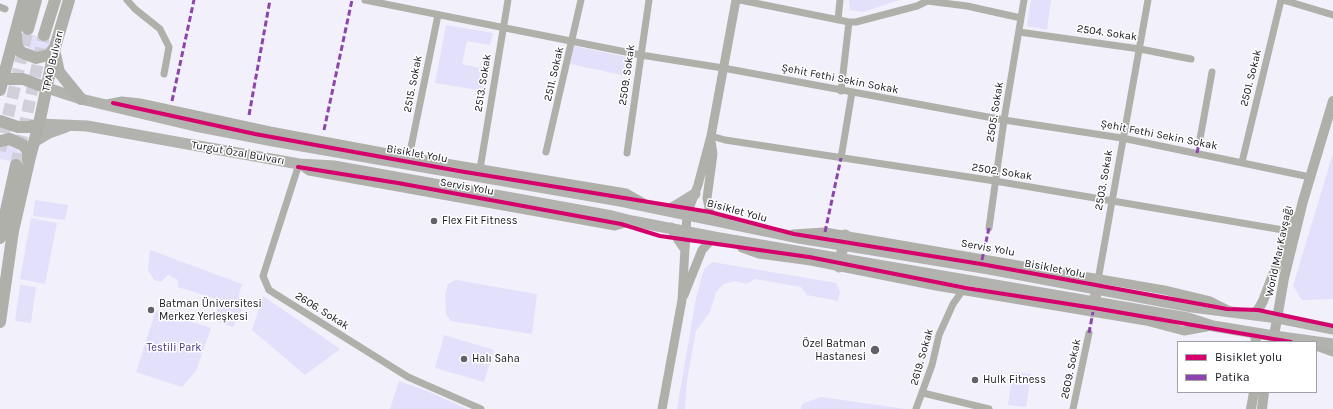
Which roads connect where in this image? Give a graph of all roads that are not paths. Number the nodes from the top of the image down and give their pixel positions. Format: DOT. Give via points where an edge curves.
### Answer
graph roads {
  1 [pos="24,0"];
  2 [pos="36,0"];
  3 [pos="55,0"];
  4 [pos="69,0"];
  5 [pos="127,0"];
  6 [pos="365,0"];
  7 [pos="508,0"];
  8 [pos="581,0"];
  9 [pos="649,0"];
  10 [pos="736,0"];
  11 [pos="740,0"];
  12 [pos="840,0"];
  13 [pos="1024,0"];
  14 [pos="1148,0"];
  15 [pos="1282,0"];
  16 [pos="954,2"];
  17 [pos="917,3"];
  18 [pos="438,15"];
  19 [pos="1333,15"];
  20 [pos="1022,18"];
  21 [pos="838,20"];
  22 [pos="849,22"];
  23 [pos="503,28"];
  24 [pos="22,29"];
  25 [pos="1019,32"];
  26 [pos="44,35"];
  27 [pos="572,42"];
  28 [pos="55,47"];
  29 [pos="1140,48"];
  30 [pos="641,55"];
  31 [pos="1190,59"];
  32 [pos="724,68"];
  33 [pos="1212,72"];
  34 [pos="164,74"];
  35 [pos="1,83"];
  36 [pos="47,88"];
  37 [pos="841,91"];
  38 [pos="852,92"];
  39 [pos="81,99"];
  40 [pos="1333,101"];
  41 [pos="105,104"];
  42 [pos="1004,120"];
  43 [pos="0,121"];
  44 [pos="39,124"];
  45 [pos="72,125"];
  46 [pos="711,136"];
  47 [pos="1122,138"];
  48 [pos="1200,139"];
  49 [pos="0,141"];
  50 [pos="34,142"];
  51 [pos="546,152"];
  52 [pos="627,153"];
  53 [pos="409,157"];
  54 [pos="841,158"];
  55 [pos="1242,162"];
  56 [pos="299,164"];
  57 [pos="21,167"];
  58 [pos="480,169"];
  59 [pos="1310,177"];
  60 [pos="995,182"];
  61 [pos="695,194"];
  62 [pos="1111,201"];
  63 [pos="1303,201"];
  64 [pos="648,206"];
  65 [pos="669,210"];
  66 [pos="687,214"];
  67 [pos="714,220"];
  68 [pos="671,228"];
  69 [pos="989,228"];
  70 [pos="1288,230"];
  71 [pos="685,231"];
  72 [pos="714,237"];
  73 [pos="0,238"];
  74 [pos="844,240"];
  75 [pos="684,247"];
  76 [pos="840,262"];
  77 [pos="1098,279"];
  78 [pos="963,290"];
  79 [pos="682,300"];
  80 [pos="1094,307"];
  81 [pos="1251,314"];
  82 [pos="1278,318"];
  83 [pos="0,322"];
  84 [pos="1333,325"];
  85 [pos="1317,326"];
  86 [pos="1333,329"];
  87 [pos="1089,333"];
  88 [pos="1255,337"];
  89 [pos="1274,339"];
  90 [pos="1289,340"];
  91 [pos="1317,343"];
  92 [pos="1333,344"];
  93 [pos="1317,345"];
  94 [pos="1333,352"];
  95 [pos="923,393"];
  96 [pos="1254,393"];
  97 [pos="1264,393"];
  98 [pos="481,409"];
  99 [pos="662,409"];
  100 [pos="916,409"];
  101 [pos="989,409"];
  102 [pos="1073,409"];
  103 [pos="1251,409"];
  104 [pos="1262,409"];
  1 -- 24 [label="highway"];
  2 -- 24 [label="highway"];
  3 -- 26 [label="highway, TPAO Bulvarı"];
  4 -- 28 [label="highway, TPAO Bulvarı"];
  5 -- 34 [label="street" via="160,29 169,47"];
  6 -- 18 [label="street, Şehit Fethi Sekin Sokak"];
  7 -- 23 [label="street, 2513. Sokak"];
  8 -- 27 [label="street, 2511. Sokak"];
  9 -- 30 [label="street, 2509. Sokak"];
  10 -- 32 [label="street"];
  11 -- 21 [label="street"];
  12 -- 21 [label="street"];
  13 -- 20 [label="street, 2505. Sokak"];
  14 -- 29 [label="street, 2503. Sokak"];
  15 -- 19 [label="street"];
  15 -- 55 [label="street, 2501. Sokak"];
  16 -- 17 [label="street"];
  16 -- 20 [label="street"];
  17 -- 22 [label="street"];
  18 -- 23 [label="street, Şehit Fethi Sekin Sokak"];
  18 -- 53 [label="street, 2515. Sokak"];
  20 -- 25 [label="street, 2505. Sokak"];
  21 -- 22 [label="street"];
  22 -- 37 [label="street"];
  23 -- 27 [label="street, Şehit Fethi Sekin Sokak"];
  23 -- 58 [label="street, 2513. Sokak"];
  24 -- 28 [label="highway" via="17,47 27,56 44,57"];
  24 -- 35 [label="highway"];
  25 -- 29 [label="street, 2504. Sokak"];
  25 -- 42 [label="street, 2505. Sokak"];
  27 -- 30 [label="street, Şehit Fethi Sekin Sokak"];
  27 -- 51 [label="street, 2511. Sokak"];
  28 -- 36 [label="highway, TPAO Bulvarı"];
  28 -- 39 [label="highway" via="59,72"];
  29 -- 31 [label="street, 2504. Sokak"];
  29 -- 47 [label="street, 2503. Sokak"];
  30 -- 32 [label="street, Şehit Fethi Sekin Sokak"];
  30 -- 52 [label="street, 2509. Sokak"];
  32 -- 37 [label="street, Şehit Fethi Sekin Sokak"];
  32 -- 46 [label="street"];
  33 -- 48 [label="street"];
  35 -- 36 [label="highway" via="23,79"];
  36 -- 39 [label="main road, Turgut Özal Bulvarı"];
  36 -- 44 [label="highway, TPAO Bulvarı"];
  37 -- 38 [label="street, Şehit Fethi Sekin Sokak"];
  38 -- 42 [label="street, Şehit Fethi Sekin Sokak"];
  38 -- 54 [label="street"];
  39 -- 41 [label="main road, Turgut Özal Bulvarı"];
  40 -- 59 [label="main road"];
  41 -- 53 [label="street" via="122,101 140,103"];
  41 -- 64 [label="main road, Turgut Özal Bulvarı" via="195,126 273,141"];
  42 -- 47 [label="street, Şehit Fethi Sekin Sokak"];
  42 -- 60 [label="street, 2505. Sokak"];
  43 -- 44 [label="highway" via="18,127"];
  44 -- 45 [label="main road, Turgut Özal Bulvarı"];
  44 -- 50 [label="highway, TPAO Bulvarı"];
  45 -- 50 [label="main road" via="49,133"];
  45 -- 56 [label="main road, Turgut Özal Bulvarı"];
  46 -- 54 [label="street, 2502. Sokak"];
  46 -- 61 [label="street"];
  46 -- 67 [label="street" via="712,154 707,198"];
  47 -- 55 [label="street, Şehit Fethi Sekin Sokak"];
  47 -- 62 [label="street, 2503. Sokak"];
  49 -- 57 [label="highway" via="10,139 28,150"];
  50 -- 57 [label="highway, TPAO Bulvarı"];
  53 -- 58 [label="street"];
  54 -- 60 [label="street, 2502. Sokak"];
  55 -- 59 [label="street, Şehit Fethi Sekin Sokak"];
  56 -- 68 [label="main road, Turgut Özal Bulvarı" via="334,166"];
  56 -- 98 [label="street, 2606. Sokak" via="263,276 269,290 408,377"];
  57 -- 73 [label="highway"];
  57 -- 83 [label="highway"];
  58 -- 64 [label="street" via="626,193"];
  59 -- 63 [label="main road"];
  60 -- 62 [label="street, 2502. Sokak"];
  60 -- 69 [label="street, 2505. Sokak"];
  61 -- 65 [label="main road"];
  61 -- 66 [label="street"];
  62 -- 70 [label="street, 2502. Sokak"];
  62 -- 77 [label="street, 2503. Sokak"];
  63 -- 70 [label="main road, World Mar Kavşağı"];
  63 -- 82 [label="main road, World Mar Kavşağı" via="1284,278"];
  64 -- 65 [label="main road, Turgut Özal Bulvarı"];
  65 -- 66 [label="main road, Turgut Özal Bulvarı"];
  66 -- 67 [label="main road, Turgut Özal Bulvarı"];
  66 -- 71 [label="street"];
  67 -- 74 [label="main road, Turgut Özal Bulvarı" via="782,235"];
  68 -- 71 [label="main road, Turgut Özal Bulvarı"];
  68 -- 75 [label="main road"];
  70 -- 81 [label="main road, World Mar Kavşağı" via="1263,301 1258,310"];
  71 -- 72 [label="main road, Turgut Özal Bulvarı"];
  71 -- 75 [label="street"];
  72 -- 76 [label="main road, Turgut Özal Bulvarı"];
  72 -- 79 [label="street" via="702,250"];
  74 -- 76 [label="main road"];
  74 -- 77 [label="main road, Turgut Özal Bulvarı" via="989,269"];
  75 -- 79 [label="street"];
  76 -- 78 [label="street"];
  76 -- 80 [label="main road, Turgut Özal Bulvarı"];
  77 -- 80 [label="main road"];
  77 -- 81 [label="main road, Turgut Özal Bulvarı" via="1192,308"];
  78 -- 80 [label="street"];
  78 -- 95 [label="street, 2619. Sokak" via="953,304 939,335"];
  79 -- 99 [label="street"];
  80 -- 88 [label="main road, Turgut Özal Bulvarı" via="1188,318"];
  81 -- 82 [label="main road, Turgut Özal Bulvarı"];
  82 -- 85 [label="main road, Turgut Özal Bulvarı"];
  82 -- 89 [label="main road, World Mar Kavşağı"];
  84 -- 85 [label="street"];
  85 -- 86 [label="main road, Turgut Özal Bulvarı"];
  87 -- 102 [label="street, 2609. Sokak"];
  88 -- 89 [label="main road, Turgut Özal Bulvarı"];
  89 -- 90 [label="main road, Turgut Özal Bulvarı"];
  91 -- 92 [label="main road, Turgut Özal Bulvarı"];
  93 -- 94 [label="street"];
  95 -- 100 [label="street, 2619. Sokak"];
  95 -- 101 [label="street"];
  96 -- 103 [label="main road"];
  97 -- 104 [label="main road"];
}
